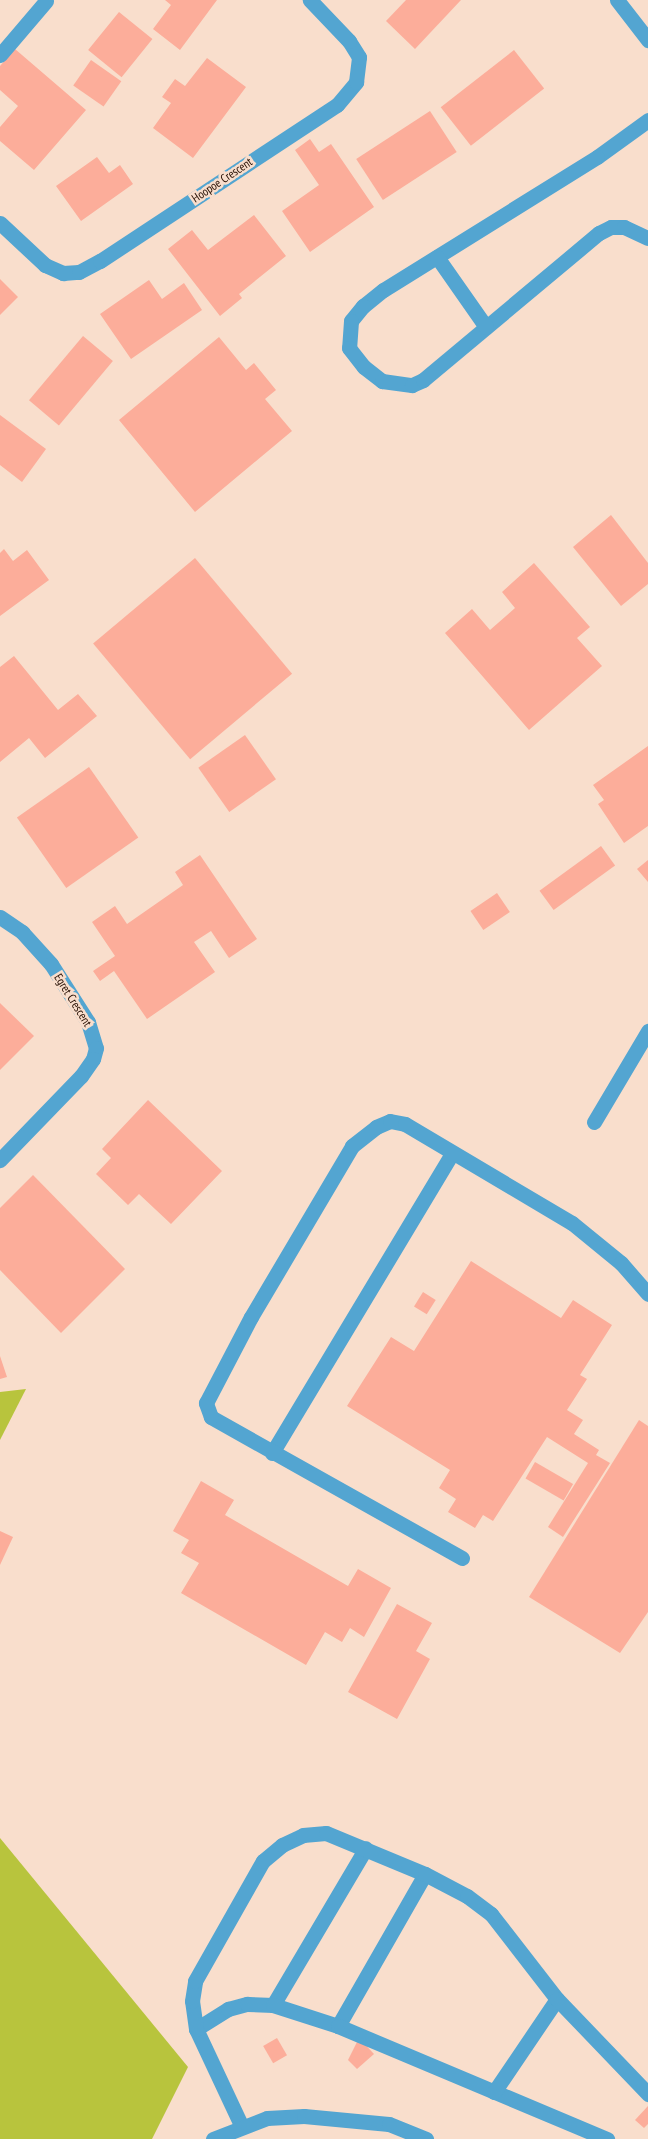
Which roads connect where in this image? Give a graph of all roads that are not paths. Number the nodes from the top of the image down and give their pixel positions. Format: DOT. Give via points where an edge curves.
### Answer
graph roads {
  1 [pos="310,0"];
  2 [pos="617,0"];
  3 [pos="46,1"];
  4 [pos="648,40"];
  5 [pos="0,55"];
  6 [pos="648,120"];
  7 [pos="0,223"];
  8 [pos="648,238"];
  9 [pos="437,257"];
  10 [pos="486,327"];
  11 [pos="0,917"];
  12 [pos="648,1031"];
  13 [pos="594,1122"];
  14 [pos="452,1153"];
  15 [pos="0,1160"];
  16 [pos="648,1294"];
  17 [pos="272,1453"];
  18 [pos="462,1558"];
  19 [pos="366,1848"];
  20 [pos="425,1874"];
  21 [pos="556,1999"];
  22 [pos="273,2005"];
  23 [pos="338,2026"];
  24 [pos="196,2029"];
  25 [pos="494,2092"];
  26 [pos="648,2094"];
  27 [pos="242,2127"];
  28 [pos="213,2139"];
  29 [pos="426,2139"];
  30 [pos="607,2139"];
  1 -- 7 [label="street, Hoopoe Crescent" via="359,57 356,82 337,105 79,272 63,273 45,265"];
  2 -- 4 [label="street"];
  3 -- 5 [label="street"];
  6 -- 9 [label="street" via="598,157"];
  8 -- 10 [label="street" via="624,227 611,227 599,233"];
  9 -- 10 [label="street"];
  9 -- 10 [label="street" via="363,306 351,321 349,348 364,367 382,381 412,385 423,380"];
  11 -- 15 [label="street, Egret Crescent" via="22,932 51,964 88,1022 96,1048 81,1076"];
  12 -- 13 [label="street"];
  14 -- 16 [label="street" via="572,1223 621,1264"];
  14 -- 17 [label="street"];
  14 -- 17 [label="street" via="405,1124 390,1121 376,1127 352,1146 251,1317 206,1403 211,1417"];
  17 -- 18 [label="street"];
  19 -- 20 [label="street"];
  19 -- 22 [label="street"];
  19 -- 24 [label="street" via="326,1833 303,1835 282,1845 263,1861 195,1981 192,2000"];
  20 -- 21 [label="street" via="467,1896 491,1914"];
  20 -- 23 [label="street"];
  21 -- 25 [label="street"];
  21 -- 26 [label="street"];
  22 -- 23 [label="street"];
  22 -- 24 [label="street" via="248,2004 228,2009"];
  23 -- 25 [label="street"];
  24 -- 27 [label="street"];
  25 -- 30 [label="street"];
  27 -- 28 [label="street"];
  27 -- 29 [label="street" via="267,2118 335,2117 389,2124"];
}
